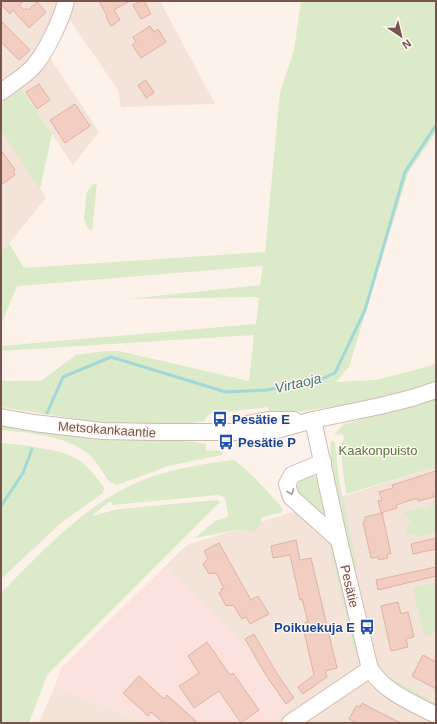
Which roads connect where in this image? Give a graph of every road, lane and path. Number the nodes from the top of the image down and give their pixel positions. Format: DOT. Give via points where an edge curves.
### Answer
graph roads {
  1 [pos="66,1"];
  2 [pos="1,92"];
  3 [pos="436,390"];
  4 [pos="1,417"];
  5 [pos="313,420"];
  6 [pos="323,462"];
  7 [pos="339,540"];
  8 [pos="370,669"];
  9 [pos="436,715"];
  10 [pos="290,723"];
  1 -- 2 [label="street" via="53,34 34,67"];
  3 -- 5 [label="street, Metsokankaantie" via="380,406"];
  4 -- 5 [label="street, Metsokankaantie" via="102,431 158,432 214,432 268,420"];
  5 -- 6 [label="street, Pesätie"];
  6 -- 7 [label="street, Pesätie"];
  6 -- 7 [label="street, one-way" via="292,474 288,484 291,497"];
  7 -- 8 [label="street, Pesätie"];
  8 -- 9 [label="street, Pesätie" via="389,690"];
  8 -- 10 [label="street"];
}
